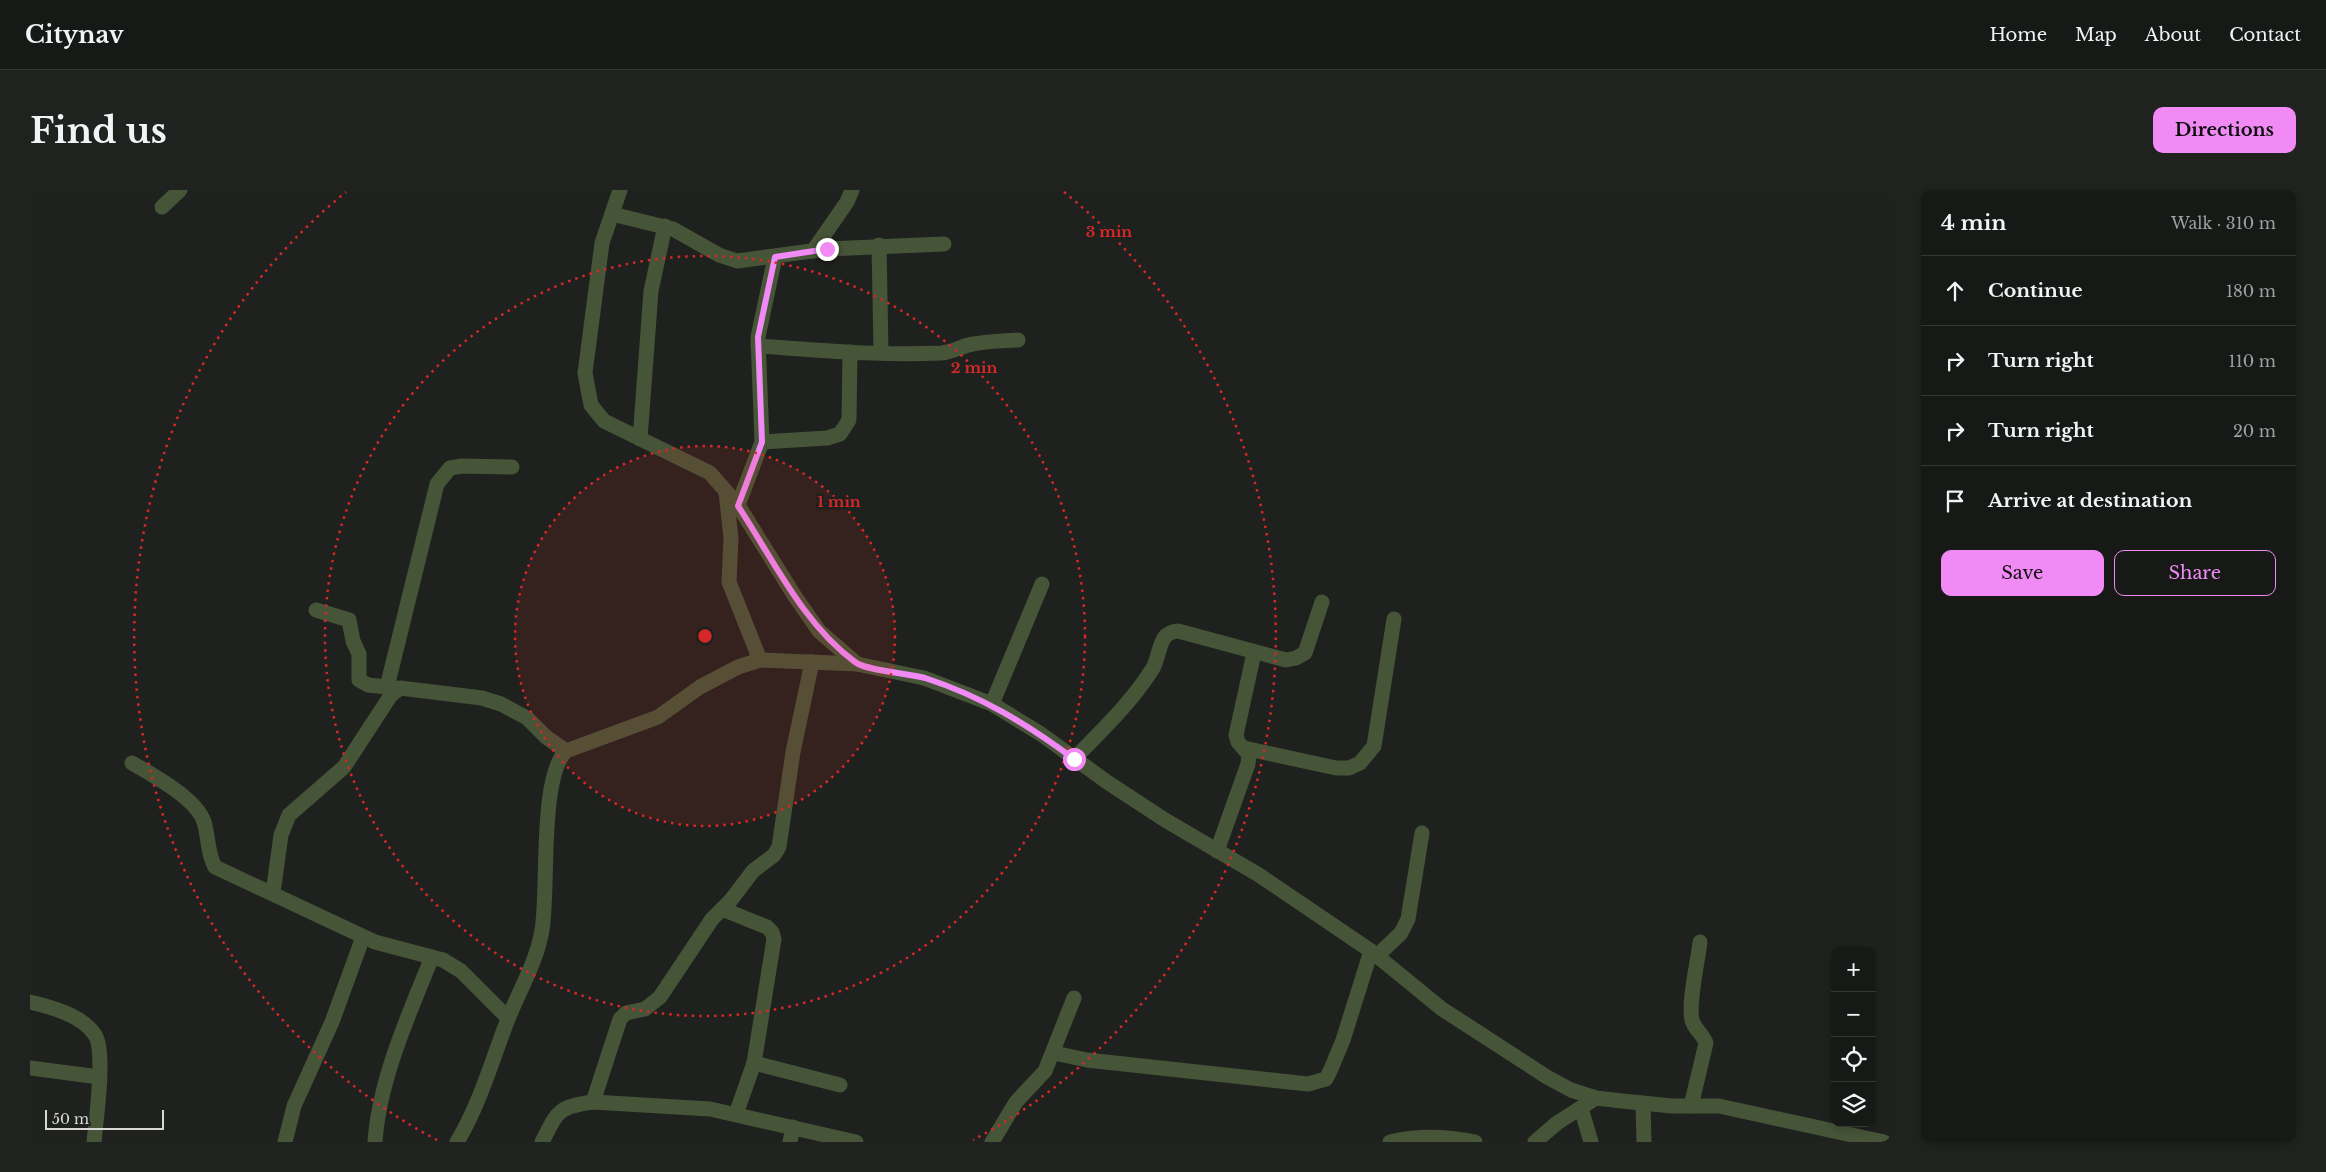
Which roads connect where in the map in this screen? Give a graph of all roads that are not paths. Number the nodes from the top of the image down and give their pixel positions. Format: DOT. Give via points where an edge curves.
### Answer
graph roads {
  1 [pos="180,190"];
  2 [pos="620,190"];
  3 [pos="852,190"];
  4 [pos="162,207"];
  5 [pos="612,214"];
  6 [pos="665,226"];
  7 [pos="944,244"];
  8 [pos="879,245"];
  9 [pos="813,251"];
  10 [pos="775,257"];
  11 [pos="1018,340"];
  12 [pos="758,346"];
  13 [pos="850,352"];
  14 [pos="881,352"];
  15 [pos="640,439"];
  16 [pos="762,442"];
  17 [pos="512,467"];
  18 [pos="726,492"];
  19 [pos="738,506"];
  20 [pos="1042,584"];
  21 [pos="1322,602"];
  22 [pos="316,610"];
  23 [pos="1394,620"];
  24 [pos="1254,653"];
  25 [pos="760,660"];
  26 [pos="812,662"];
  27 [pos="857,664"];
  28 [pos="393,688"];
  29 [pos="992,704"];
  30 [pos="1244,748"];
  31 [pos="566,751"];
  32 [pos="1074,759"];
  33 [pos="132,764"];
  34 [pos="1422,833"];
  35 [pos="1218,851"];
  36 [pos="273,893"];
  37 [pos="722,909"];
  38 [pos="363,937"];
  39 [pos="1700,942"];
  40 [pos="1374,954"];
  41 [pos="432,957"];
  42 [pos="1074,998"];
  43 [pos="30,1002"];
  44 [pos="508,1018"];
  45 [pos="1054,1053"];
  46 [pos="754,1063"];
  47 [pos="30,1068"];
  48 [pos="99,1077"];
  49 [pos="840,1085"];
  50 [pos="1596,1098"];
  51 [pos="593,1102"];
  52 [pos="1643,1103"];
  53 [pos="1691,1106"];
  54 [pos="1581,1108"];
  55 [pos="736,1114"];
  56 [pos="793,1127"];
  57 [pos="94,1142"];
  58 [pos="285,1142"];
  59 [pos="375,1142"];
  60 [pos="457,1142"];
  61 [pos="542,1142"];
  62 [pos="790,1142"];
  63 [pos="856,1142"];
  64 [pos="992,1142"];
  65 [pos="1390,1142"];
  66 [pos="1475,1142"];
  67 [pos="1535,1142"];
  68 [pos="1591,1142"];
  69 [pos="1644,1142"];
  70 [pos="1884,1142"];
  1 -- 4 [label="street"];
  2 -- 5 [label="street"];
  3 -- 9 [label="street"];
  5 -- 6 [label="street"];
  5 -- 15 [label="street" via="602,243 585,373 591,405 604,421"];
  6 -- 10 [label="street" via="737,261"];
  6 -- 15 [label="street" via="650,291"];
  7 -- 8 [label="street"];
  8 -- 9 [label="street"];
  8 -- 14 [label="street"];
  9 -- 10 [label="street"];
  10 -- 12 [label="street"];
  11 -- 14 [label="street" via="973,344 941,353"];
  12 -- 13 [label="street"];
  12 -- 16 [label="street"];
  13 -- 14 [label="street"];
  13 -- 16 [label="street" via="849,420 840,434 827,438"];
  15 -- 18 [label="street" via="710,473"];
  16 -- 19 [label="street"];
  17 -- 28 [label="street" via="450,468 437,484"];
  18 -- 19 [label="street"];
  18 -- 25 [label="street" via="731,538 729,582"];
  19 -- 27 [label="street" via="820,631"];
  20 -- 29 [label="street"];
  21 -- 24 [label="street" via="1305,653 1286,660"];
  22 -- 28 [label="street" via="349,620 359,654 358,680 368,685"];
  23 -- 30 [label="street" via="1374,746 1360,763 1349,768 1336,768"];
  24 -- 30 [label="street" via="1236,735"];
  24 -- 32 [label="street" via="1178,630 1169,631 1144,683"];
  25 -- 26 [label="street"];
  25 -- 31 [label="street" via="738,667 700,687 658,717"];
  26 -- 27 [label="street"];
  26 -- 37 [label="street" via="793,752 780,847 753,871"];
  27 -- 29 [label="street" via="924,678"];
  28 -- 31 [label="street" via="482,698 501,704 527,718"];
  28 -- 36 [label="street" via="392,695 344,767 289,815 281,835"];
  29 -- 32 [label="street"];
  30 -- 35 [label="street" via="1249,755 1248,764"];
  31 -- 44 [label="street" via="559,758 548,807 542,931"];
  32 -- 35 [label="street"];
  33 -- 36 [label="street" via="157,777 199,811 204,821 209,857 215,867"];
  34 -- 40 [label="street" via="1408,919 1401,933"];
  35 -- 40 [label="street" via="1259,875"];
  36 -- 38 [label="street"];
  37 -- 46 [label="street" via="767,928 774,939"];
  37 -- 51 [label="street" via="703,931 660,997 645,1009 626,1013 620,1019"];
  38 -- 41 [label="street"];
  38 -- 58 [label="street" via="332,1022 294,1106"];
  39 -- 53 [label="street" via="1691,1007 1692,1020 1706,1043"];
  40 -- 45 [label="street" via="1344,1040 1326,1079 1318,1083 1087,1060"];
  40 -- 50 [label="street" via="1442,1009 1547,1077 1570,1090"];
  41 -- 44 [label="street" via="461,971"];
  41 -- 59 [label="street" via="383,1094"];
  42 -- 45 [label="street"];
  43 -- 48 [label="street" via="59,1010 89,1027 99,1048"];
  44 -- 60 [label="street" via="484,1084"];
  45 -- 64 [label="street" via="1045,1071 1016,1102"];
  46 -- 49 [label="street"];
  46 -- 55 [label="street"];
  47 -- 48 [label="street"];
  48 -- 57 [label="street"];
  50 -- 52 [label="street"];
  50 -- 54 [label="street"];
  51 -- 55 [label="street" via="710,1109"];
  51 -- 61 [label="street" via="558,1112"];
  52 -- 53 [label="street"];
  52 -- 69 [label="street"];
  53 -- 70 [label="street" via="1718,1106"];
  54 -- 67 [label="street"];
  54 -- 68 [label="street"];
  55 -- 56 [label="street"];
  56 -- 62 [label="street"];
  56 -- 63 [label="street"];
  65 -- 66 [label="street" via="1448,1136"];
}
